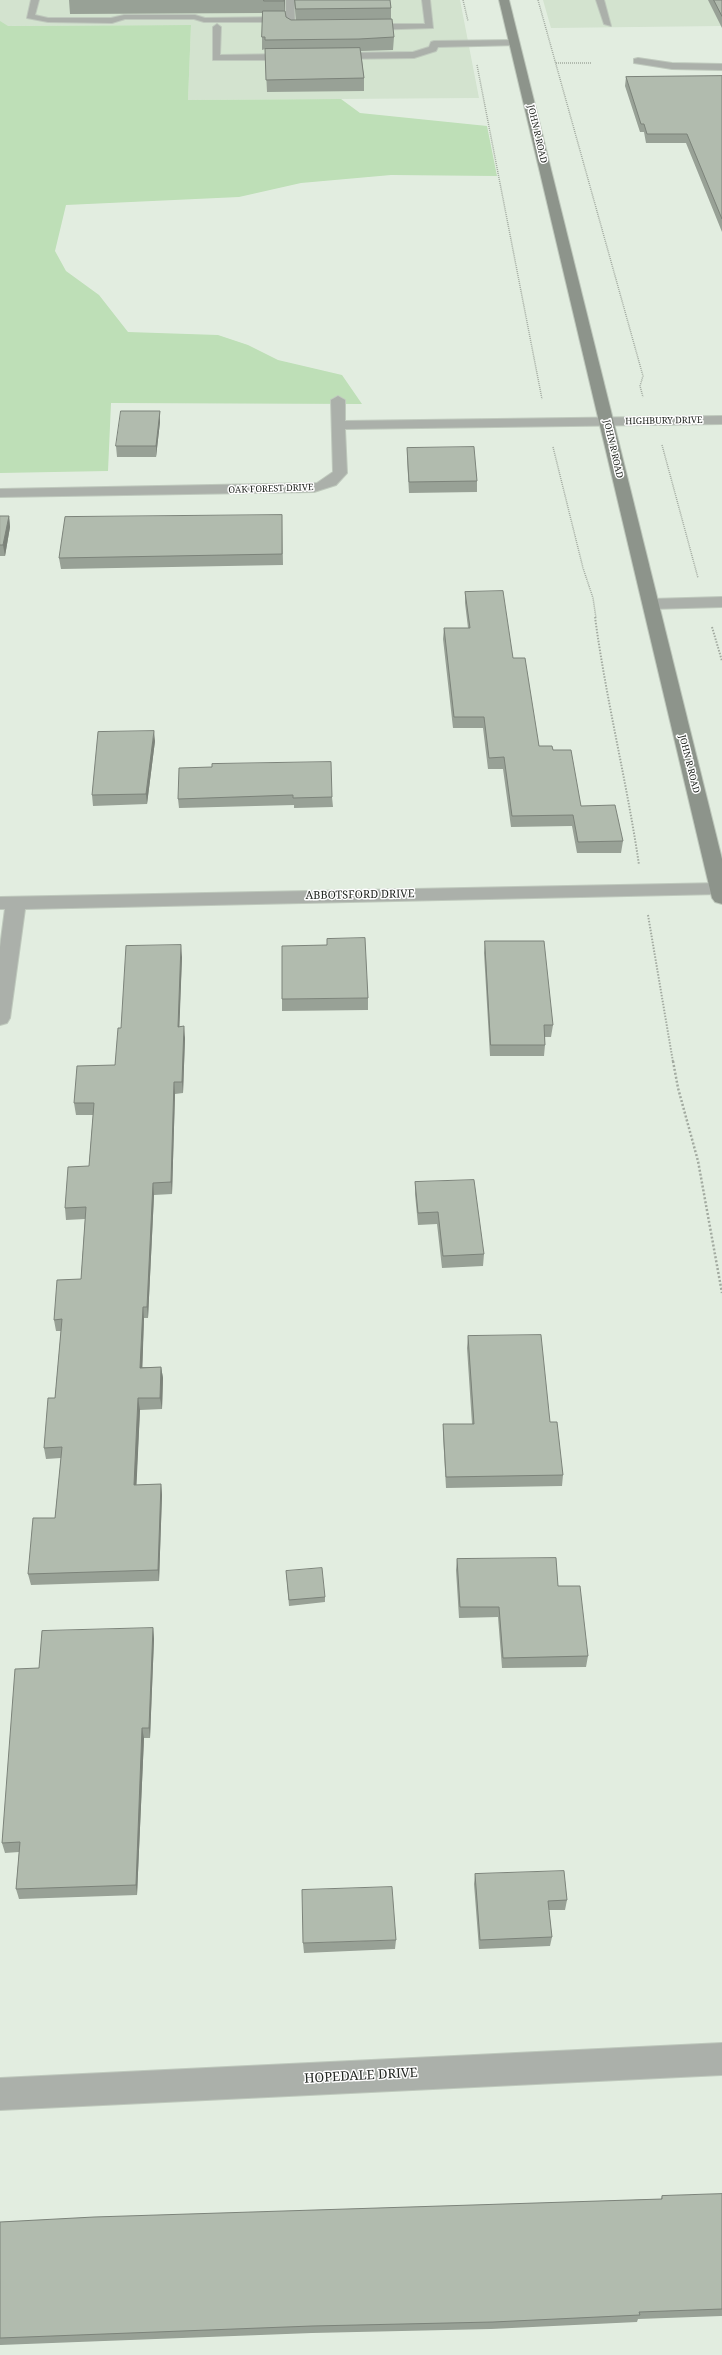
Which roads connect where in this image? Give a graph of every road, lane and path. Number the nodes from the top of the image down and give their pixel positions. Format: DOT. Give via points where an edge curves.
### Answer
graph roads {
  1 [pos="35,0"];
  2 [pos="290,0"];
  3 [pos="426,0"];
  4 [pos="463,0"];
  5 [pos="504,0"];
  6 [pos="538,0"];
  7 [pos="600,0"];
  8 [pos="291,19"];
  9 [pos="608,24"];
  10 [pos="430,26"];
  11 [pos="217,27"];
  12 [pos="306,27"];
  13 [pos="360,27"];
  14 [pos="515,43"];
  15 [pos="434,44"];
  16 [pos="472,44"];
  17 [pos="327,56"];
  18 [pos="295,57"];
  19 [pos="638,61"];
  20 [pos="556,63"];
  21 [pos="592,63"];
  22 [pos="722,67"];
  23 [pos="542,397"];
  24 [pos="644,399"];
  25 [pos="338,400"];
  26 [pos="722,420"];
  27 [pos="606,422"];
  28 [pos="338,425"];
  29 [pos="552,441"];
  30 [pos="662,443"];
  31 [pos="0,493"];
  32 [pos="700,584"];
  33 [pos="722,602"];
  34 [pos="651,604"];
  35 [pos="710,620"];
  36 [pos="722,661"];
  37 [pos="639,860"];
  38 [pos="721,893"];
  39 [pos="8,902"];
  40 [pos="648,919"];
  41 [pos="0,1018"];
  42 [pos="722,1293"];
  43 [pos="722,2059"];
  44 [pos="0,2094"];
  1 -- 8 [label="lane" via="30,16 48,20 112,21 124,17 195,17 204,20"];
  2 -- 8 [label="lane"];
  3 -- 10 [label="lane"];
  4 -- 16 [label="path"];
  5 -- 14 [label="main road, JOHN R ROAD"];
  6 -- 20 [label="path"];
  7 -- 9 [label="lane"];
  8 -- 12 [label="lane" via="291,28"];
  10 -- 13 [label="lane"];
  10 -- 15 [label="lane"];
  11 -- 18 [label="lane" via="216,58"];
  14 -- 16 [label="lane"];
  14 -- 27 [label="main road, JOHN R ROAD"];
  15 -- 16 [label="lane"];
  15 -- 17 [label="lane" via="433,49 414,55"];
  16 -- 23 [label="path"];
  19 -- 22 [label="street" via="672,66"];
  20 -- 21 [label="path"];
  20 -- 24 [label="path" via="644,376 640,385"];
  25 -- 28 [label="street"];
  26 -- 27 [label="street, HIGHBURY DRIVE"];
  27 -- 28 [label="street"];
  27 -- 34 [label="main road, JOHN R ROAD"];
  28 -- 31 [label="street, OAK FOREST DRIVE" via="340,474 331,483 322,486 296,489"];
  29 -- 37 [label="path" via="583,568 593,598"];
  30 -- 32 [label="path"];
  33 -- 34 [label="street"];
  34 -- 38 [label="main road, JOHN R ROAD"];
  35 -- 36 [label="path"];
  38 -- 39 [label="street, ABBOTSFORD DRIVE"];
  39 -- 41 [label="street"];
  40 -- 42 [label="path" via="678,1088 698,1161"];
  43 -- 44 [label="street, HOPEDALE DRIVE"];
}
